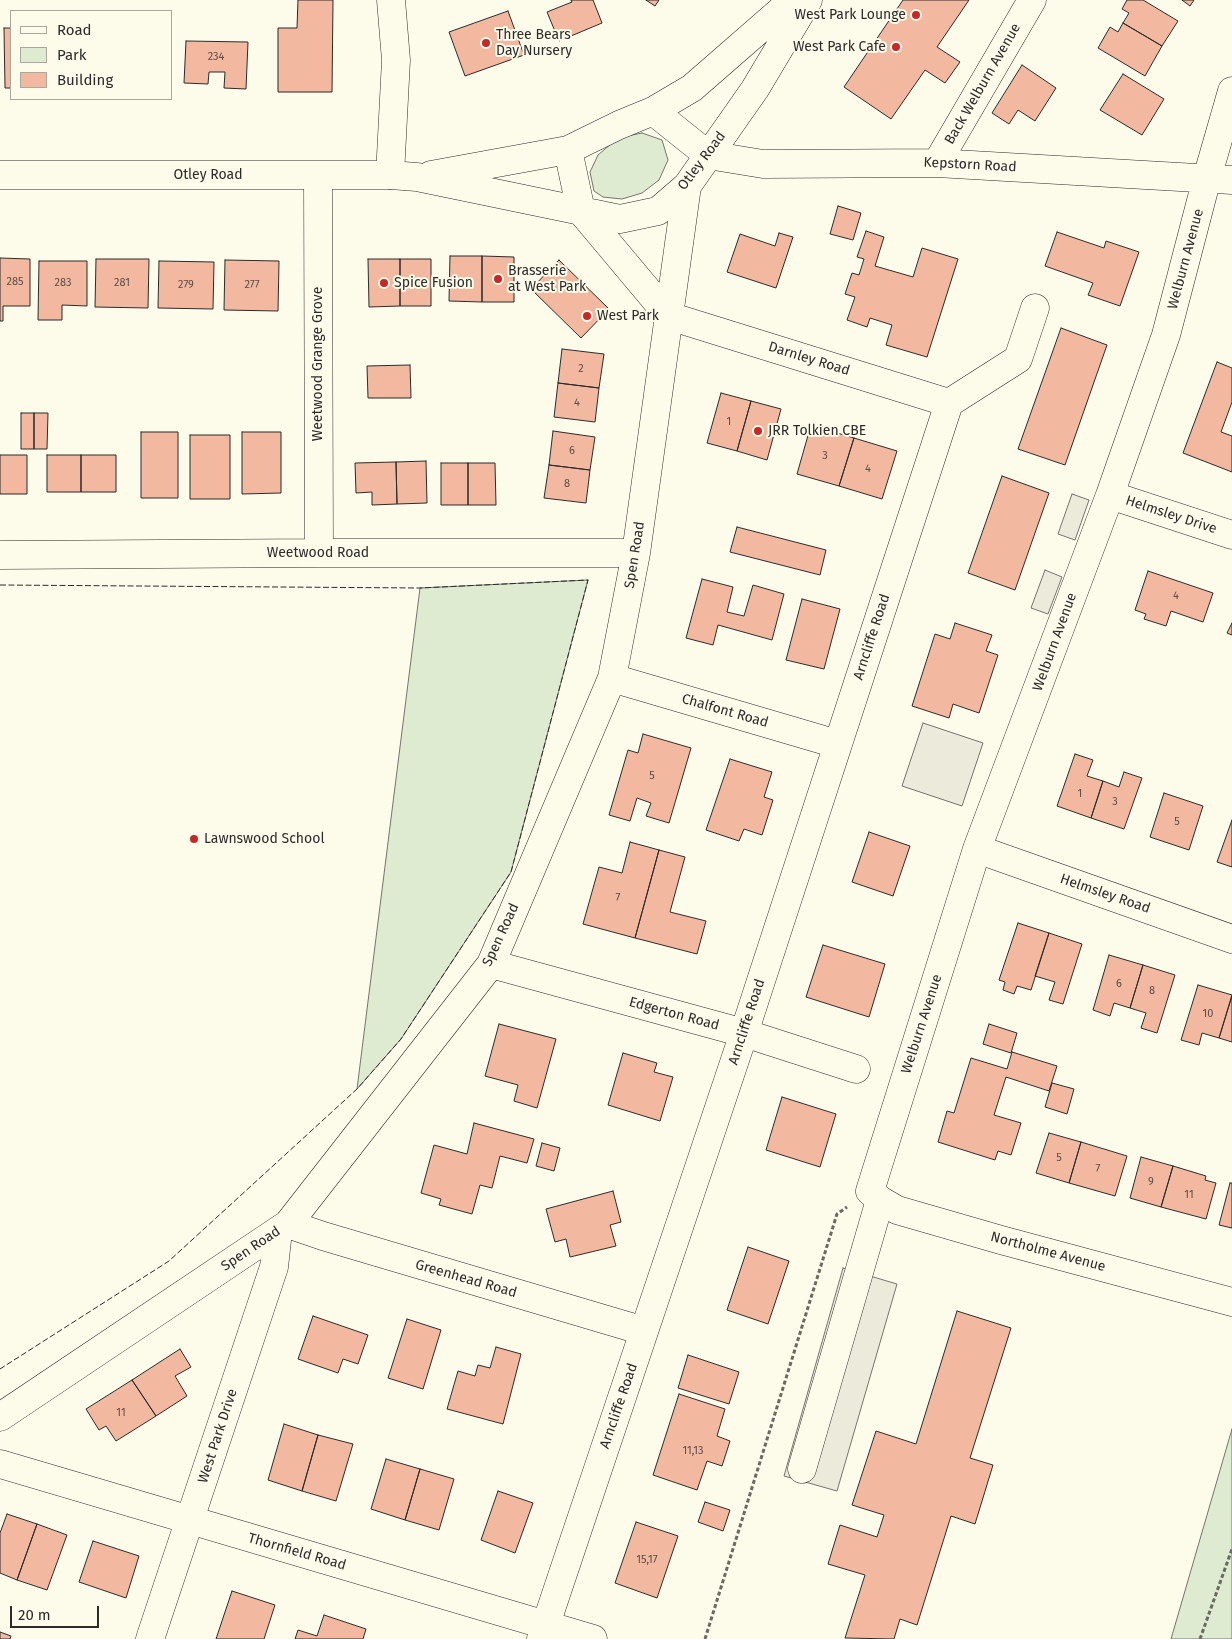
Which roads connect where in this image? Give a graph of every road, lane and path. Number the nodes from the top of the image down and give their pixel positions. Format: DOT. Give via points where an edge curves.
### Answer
graph roads {
  1 [pos="392,0"];
  2 [pos="793,0"];
  3 [pos="808,0"];
  4 [pos="1031,3"];
  5 [pos="1232,91"];
  6 [pos="653,111"];
  7 [pos="568,150"];
  8 [pos="708,156"];
  9 [pos="937,163"];
  10 [pos="0,175"];
  11 [pos="390,175"];
  12 [pos="318,176"];
  13 [pos="417,177"];
  14 [pos="1219,179"];
  15 [pos="687,186"];
  16 [pos="581,211"];
  17 [pos="1035,308"];
  18 [pos="669,316"];
  19 [pos="949,403"];
  20 [pos="1110,495"];
  21 [pos="1232,535"];
  22 [pos="319,553"];
  23 [pos="636,553"];
  24 [pos="0,555"];
  25 [pos="612,678"];
  26 [pos="837,744"];
  27 [pos="977,849"];
  28 [pos="1232,939"];
  29 [pos="491,964"];
  30 [pos="744,1033"];
  31 [pos="856,1069"];
  32 [pos="875,1195"];
  33 [pos="283,1228"];
  34 [pos="1232,1302"];
  35 [pos="644,1331"];
  36 [pos="0,1417"];
  37 [pos="0,1464"];
  38 [pos="802,1469"];
  39 [pos="190,1520"];
  40 [pos="1232,1549"];
  41 [pos="543,1632"];
  42 [pos="150,1639"];
  43 [pos="593,1639"];
  44 [pos="705,1639"];
  45 [pos="1200,1639"];
  1 -- 11 [label="main road" via="396,60"];
  2 -- 6 [label="main road, Otley Road" via="692,88"];
  3 -- 8 [label="main road, Otley Road" via="755,89"];
  4 -- 9 [label="main road, Back Welburn Avenue"];
  5 -- 14 [label="main road, Welburn Avenue"];
  6 -- 7 [label="main road, Otley Road"];
  6 -- 8 [label="main road"];
  7 -- 13 [label="main road, Otley Road"];
  7 -- 16 [label="main road"];
  8 -- 9 [label="main road, Kepstorn Road" via="762,164"];
  8 -- 15 [label="main road, Otley Road"];
  9 -- 14 [label="main road, Kepstorn Road"];
  10 -- 12 [label="main road, Otley Road"];
  11 -- 12 [label="main road, Otley Road"];
  11 -- 13 [label="main road, Otley Road"];
  12 -- 22 [label="main road, Weetwood Grange Grove"];
  13 -- 16 [label="main road, Otley Road"];
  14 -- 20 [label="main road, Welburn Avenue"];
  15 -- 16 [label="main road, Otley Road" via="658,211 620,218"];
  15 -- 18 [label="main road, Spen Road"];
  16 -- 18 [label="main road"];
  17 -- 19 [label="main road" via="1018,359"];
  18 -- 19 [label="main road, Darnley Road"];
  18 -- 23 [label="main road, Spen Road"];
  19 -- 26 [label="main road, Arncliffe Road"];
  20 -- 21 [label="main road, Helmsley Drive"];
  20 -- 27 [label="main road, Welburn Avenue"];
  22 -- 23 [label="main road, Weetwood Road"];
  22 -- 24 [label="main road, Weetwood Road"];
  23 -- 25 [label="main road, Spen Road"];
  25 -- 26 [label="main road, Chalfont Road"];
  25 -- 29 [label="main road, Spen Road"];
  26 -- 30 [label="main road, Arncliffe Road"];
  27 -- 28 [label="main road, Helmsley Road"];
  27 -- 32 [label="main road, Welburn Avenue"];
  29 -- 30 [label="main road, Edgerton Road"];
  29 -- 33 [label="main road, Spen Road"];
  30 -- 31 [label="main road, Edgerton Road"];
  30 -- 35 [label="main road, Arncliffe Road"];
  32 -- 34 [label="main road, Northolme Avenue" via="898,1210"];
  32 -- 38 [label="main road, Welburn Avenue"];
  32 -- 44 [label="path" via="837,1214"];
  33 -- 35 [label="main road, Greenhead Road" via="323,1236"];
  33 -- 36 [label="main road, Spen Road"];
  33 -- 39 [label="main road, West Park Drive" via="274,1267"];
  35 -- 41 [label="main road, Arncliffe Road"];
  37 -- 39 [label="main road, Thornfield Road"];
  39 -- 41 [label="main road, Thornfield Road"];
  39 -- 42 [label="main road, West Park Drive"];
  40 -- 45 [label="path"];
  41 -- 43 [label="main road, Thornfield Road"];
}
